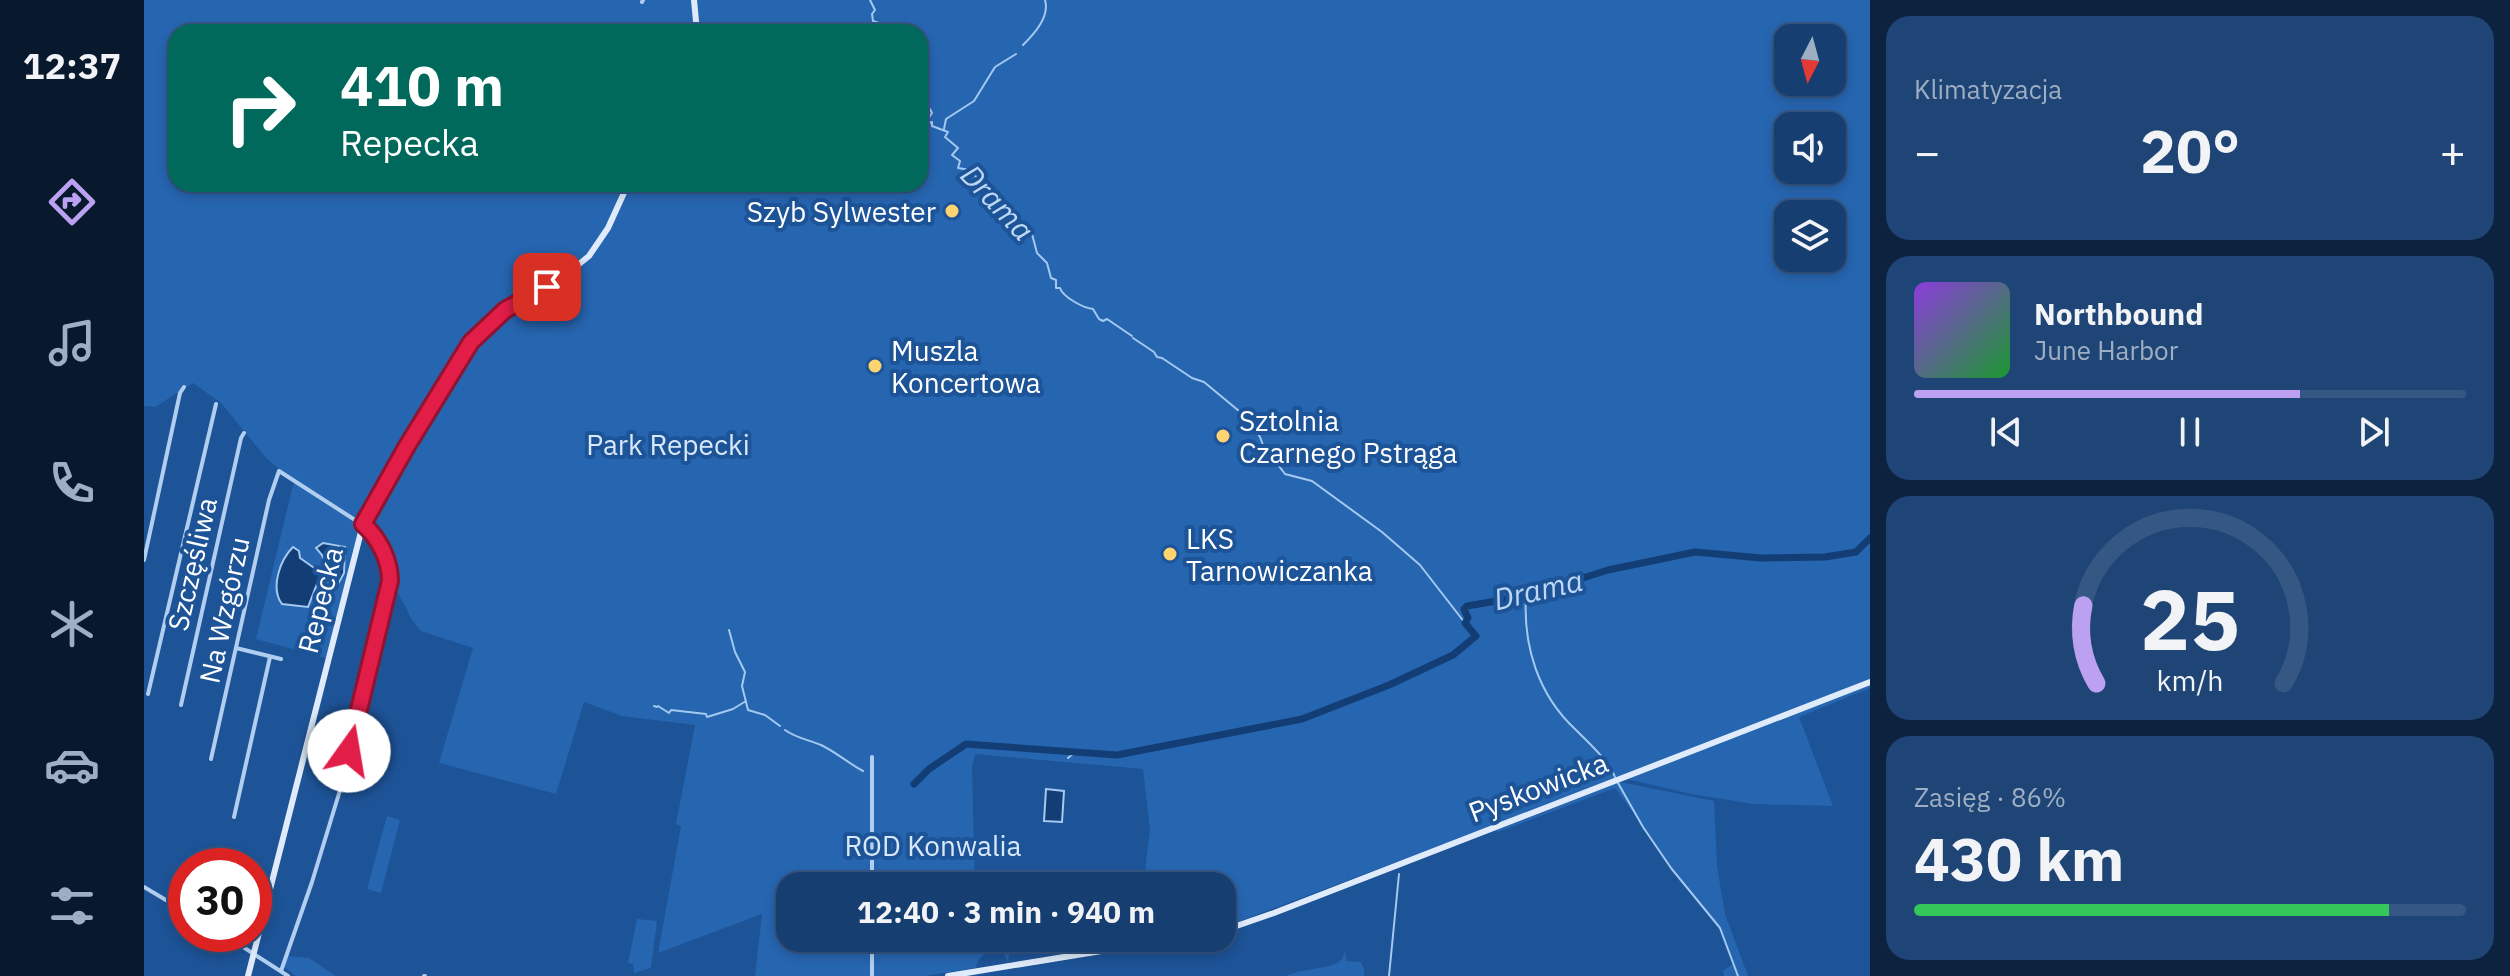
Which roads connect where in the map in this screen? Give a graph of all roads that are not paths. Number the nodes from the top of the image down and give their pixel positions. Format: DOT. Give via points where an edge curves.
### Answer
graph roads {
  1 [pos="694,0"];
  2 [pos="696,24"];
  3 [pos="624,192"];
  4 [pos="184,387"];
  5 [pos="216,404"];
  6 [pos="244,433"];
  7 [pos="363,524"];
  8 [pos="144,560"];
  9 [pos="236,648"];
  10 [pos="270,657"];
  11 [pos="281,659"];
  12 [pos="1870,682"];
  13 [pos="148,694"];
  14 [pos="181,705"];
  15 [pos="872,757"];
  16 [pos="211,759"];
  17 [pos="234,817"];
  18 [pos="872,872"];
  19 [pos="272,881"];
  20 [pos="144,887"];
  21 [pos="168,901"];
  22 [pos="1236,926"];
  23 [pos="254,952"];
  24 [pos="872,952"];
  25 [pos="1095,952"];
  26 [pos="281,971"];
  27 [pos="248,976"];
  28 [pos="288,976"];
  29 [pos="872,976"];
  30 [pos="948,976"];
  1 -- 2 [label="street"];
  3 -- 7 [label="street, Repecka" via="589,256 505,310 471,342"];
  4 -- 8 [label="street"];
  5 -- 13 [label="street"];
  6 -- 14 [label="street, Szczęśliwa"];
  7 -- 9 [label="street, Na Wzgórzu" via="279,471"];
  7 -- 19 [label="street, Repecka"];
  7 -- 26 [label="street" via="380,544 390,581 341,787"];
  9 -- 10 [label="street"];
  9 -- 16 [label="street, Na Wzgórzu"];
  10 -- 11 [label="street"];
  10 -- 17 [label="street"];
  12 -- 22 [label="street, Pyskowicka"];
  15 -- 18 [label="street"];
  20 -- 21 [label="street"];
  23 -- 26 [label="street"];
  23 -- 27 [label="street, Repecka"];
  24 -- 29 [label="street"];
  25 -- 30 [label="street"];
  26 -- 28 [label="street"];
}
